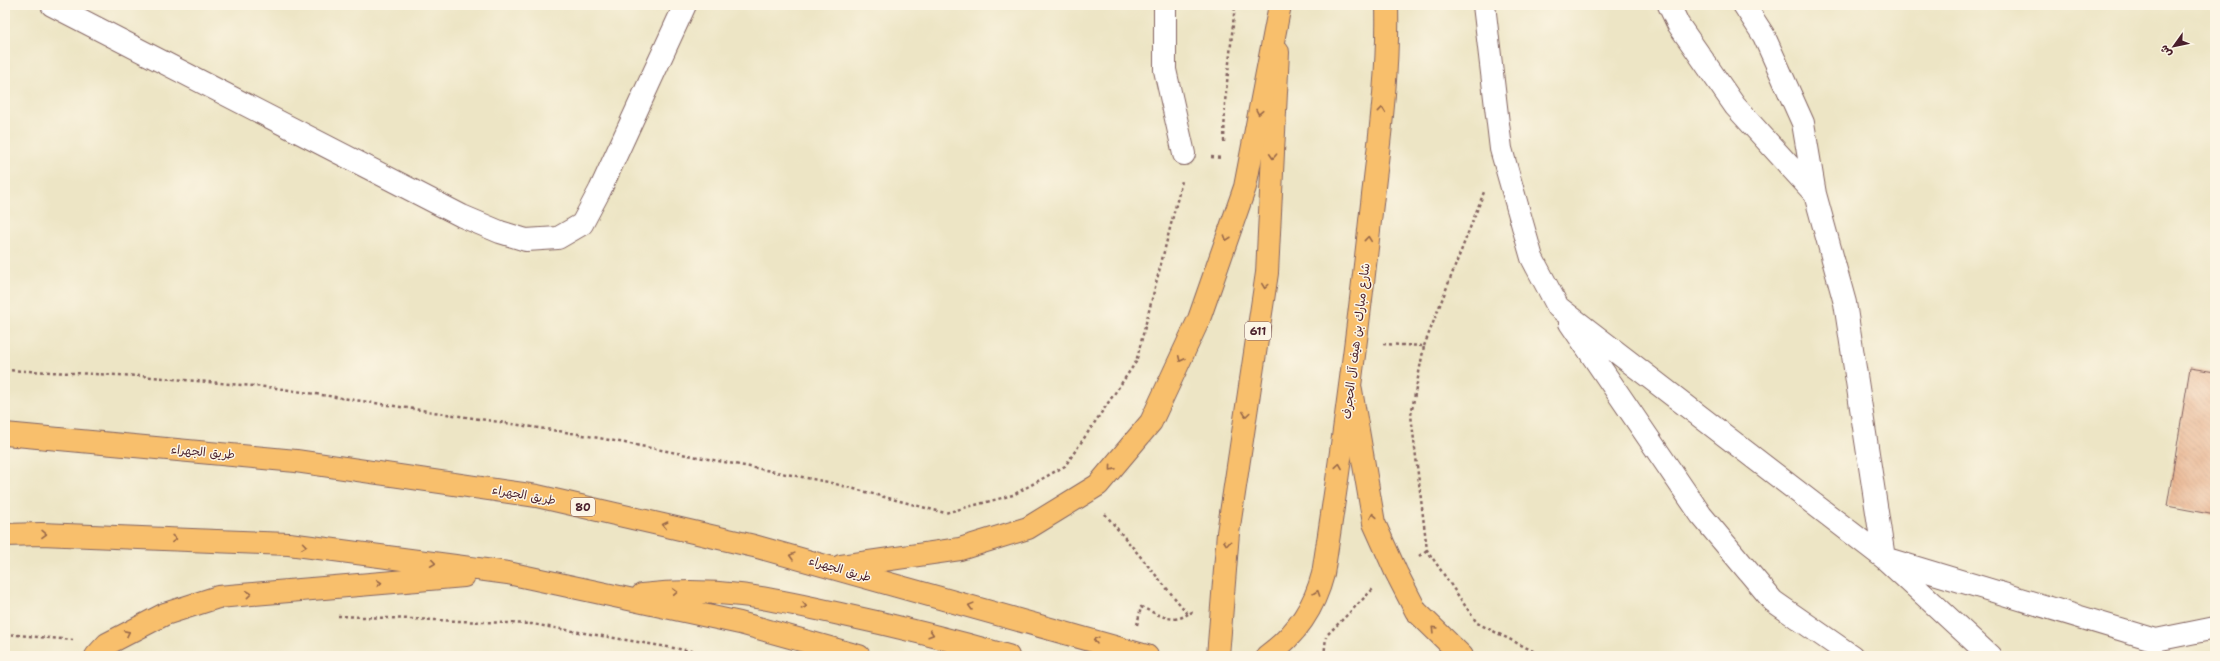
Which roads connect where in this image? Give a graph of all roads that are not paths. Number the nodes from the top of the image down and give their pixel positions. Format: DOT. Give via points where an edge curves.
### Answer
graph roads {
  1 [pos="52,5"];
  2 [pos="685,5"];
  3 [pos="1165,5"];
  4 [pos="1280,5"];
  5 [pos="1387,5"];
  6 [pos="1484,5"];
  7 [pos="1669,5"];
  8 [pos="1744,5"];
  9 [pos="1184,154"];
  10 [pos="1815,194"];
  11 [pos="1558,307"];
  12 [pos="1351,390"];
  13 [pos="5,434"];
  14 [pos="5,535"];
  15 [pos="1884,558"];
  16 [pos="834,567"];
  17 [pos="508,573"];
  18 [pos="623,598"];
  19 [pos="2215,628"];
  20 [pos="2155,648"];
  21 [pos="101,650"];
  22 [pos="859,656"];
  23 [pos="1008,656"];
  24 [pos="1147,656"];
  25 [pos="1218,656"];
  26 [pos="1267,656"];
  27 [pos="1462,656"];
  28 [pos="1852,656"];
  29 [pos="1990,656"];
  1 -- 2 [label="lane" via="462,216 526,240 558,238 582,224"];
  3 -- 9 [label="lane" via="1165,70"];
  4 -- 16 [label="main road, one-way" via="1244,187 1199,319 1151,422 1098,485 1028,528 960,549"];
  4 -- 25 [label="main road, 611, one-way" via="1267,273 1228,533"];
  12 -- 5 [label="main road, شارع مبارك بن هيف آل الحجرف, one-way" via="1388,50"];
  6 -- 11 [label="lane" via="1500,149 1532,258"];
  7 -- 10 [label="lane" via="1678,24 1735,106"];
  8 -- 10 [label="lane" via="1764,36 1803,123"];
  10 -- 15 [label="lane" via="1845,303"];
  11 -- 15 [label="lane"];
  11 -- 28 [label="lane" via="1701,515 1768,596"];
  26 -- 12 [label="main road, شارع مبارك بن هيف آل الحجرف, one-way" via="1282,646 1298,627 1318,594"];
  27 -- 12 [label="main road, one-way" via="1416,610 1374,524"];
  16 -- 13 [label="main road, طريق الجهراء / 80, one-way" via="537,496 296,461"];
  14 -- 17 [label="main road, one-way" via="41,534 289,544"];
  15 -- 20 [label="lane"];
  15 -- 29 [label="lane"];
  24 -- 16 [label="main road, طريق الجهراء / 80, one-way"];
  17 -- 18 [label="main road"];
  21 -- 17 [label="main road, one-way" via="164,614 218,597"];
  18 -- 22 [label="main road" via="740,623"];
  18 -- 23 [label="main road, one-way" via="692,591 762,596 924,632"];
  19 -- 20 [label="lane"];
}
